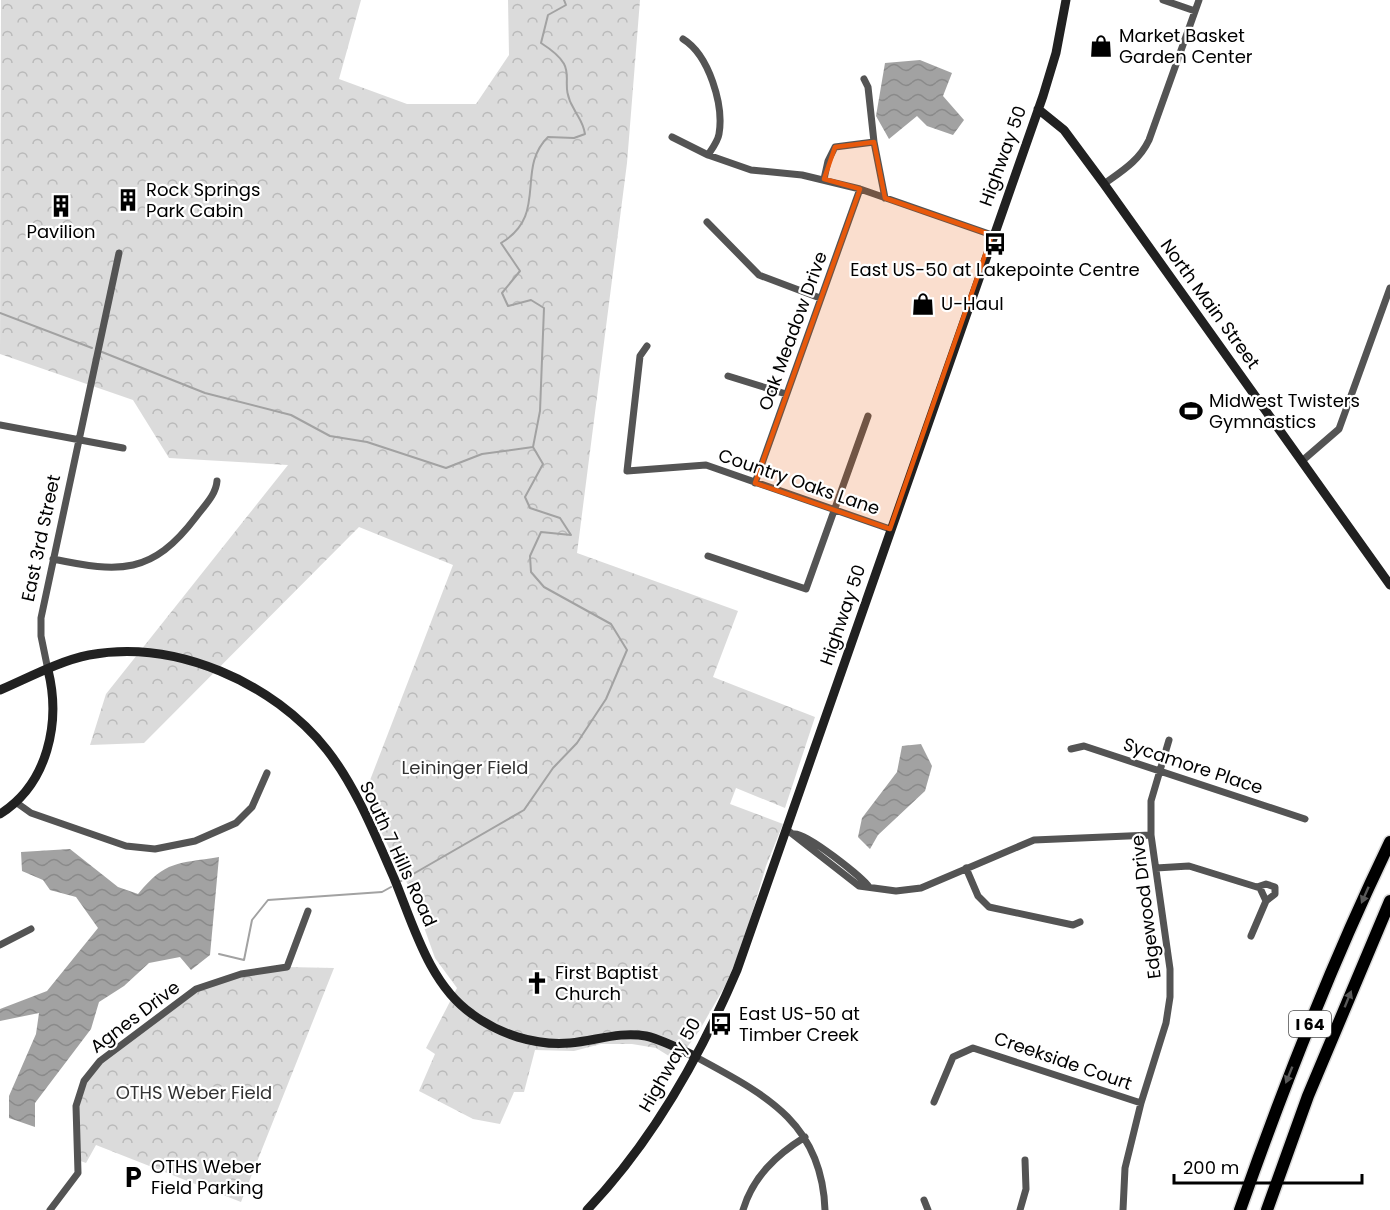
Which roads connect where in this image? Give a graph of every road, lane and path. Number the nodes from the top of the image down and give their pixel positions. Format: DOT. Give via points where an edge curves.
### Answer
graph roads {
  1 [pos="1066,0"];
  2 [pos="1163,0"];
  3 [pos="1199,0"];
  4 [pos="1195,11"];
  5 [pos="683,39"];
  6 [pos="864,79"];
  7 [pos="1038,109"];
  8 [pos="672,137"];
  9 [pos="874,142"];
  10 [pos="708,155"];
  11 [pos="824,180"];
  12 [pos="1104,184"];
  13 [pos="860,189"];
  14 [pos="885,198"];
  15 [pos="707,222"];
  16 [pos="992,235"];
  17 [pos="119,254"];
  18 [pos="1390,288"];
  19 [pos="820,298"];
  20 [pos="647,346"];
  21 [pos="728,376"];
  22 [pos="786,394"];
  23 [pos="868,416"];
  24 [pos="1,422"];
  25 [pos="78,438"];
  26 [pos="123,448"];
  27 [pos="1302,461"];
  28 [pos="217,481"];
  29 [pos="756,483"];
  30 [pos="834,510"];
  31 [pos="890,530"];
  32 [pos="708,556"];
  33 [pos="53,559"];
  34 [pos="1390,585"];
  35 [pos="48,670"];
  36 [pos="0,690"];
  37 [pos="1169,740"];
  38 [pos="1071,749"];
  39 [pos="1159,770"];
  40 [pos="267,773"];
  41 [pos="17,803"];
  42 [pos="0,814"];
  43 [pos="1305,819"];
  44 [pos="790,832"];
  45 [pos="1151,835"];
  46 [pos="1390,842"];
  47 [pos="966,868"];
  48 [pos="1156,868"];
  49 [pos="1257,887"];
  50 [pos="1266,901"];
  51 [pos="1390,901"];
  52 [pos="308,911"];
  53 [pos="1080,922"];
  54 [pos="31,929"];
  55 [pos="1251,936"];
  56 [pos="0,945"];
  57 [pos="696,1057"];
  58 [pos="934,1102"];
  59 [pos="1141,1103"];
  60 [pos="805,1137"];
  61 [pos="1025,1160"];
  62 [pos="924,1200"];
  63 [pos="1268,1207"];
  64 [pos="50,1210"];
  65 [pos="587,1210"];
  66 [pos="743,1210"];
  67 [pos="825,1210"];
  68 [pos="928,1210"];
  69 [pos="1020,1210"];
  70 [pos="1123,1210"];
  71 [pos="1240,1210"];
  1 -- 7 [label="main road, Highway 50" via="1056,53"];
  2 -- 4 [label="street"];
  3 -- 4 [label="street"];
  4 -- 12 [label="street" via="1146,147 1132,164"];
  5 -- 10 [label="street" via="700,55 719,109 719,137"];
  6 -- 9 [label="street"];
  7 -- 12 [label="main road, North Main Street" via="1064,130"];
  7 -- 16 [label="main road, Highway 50"];
  8 -- 10 [label="street"];
  9 -- 11 [label="street" via="835,147"];
  9 -- 14 [label="street"];
  10 -- 11 [label="street" via="751,170"];
  11 -- 13 [label="street"];
  12 -- 27 [label="main road, North Main Street"];
  13 -- 14 [label="street"];
  13 -- 19 [label="street, Oak Meadow Drive"];
  14 -- 16 [label="street"];
  15 -- 19 [label="street" via="759,275"];
  16 -- 31 [label="main road, Highway 50"];
  17 -- 25 [label="street, East 3rd Street"];
  18 -- 27 [label="street" via="1339,429"];
  19 -- 22 [label="street, Oak Meadow Drive"];
  20 -- 29 [label="street, Country Oaks Lane" via="640,356 627,471 706,465"];
  21 -- 22 [label="street"];
  22 -- 29 [label="street, Oak Meadow Drive"];
  23 -- 30 [label="street"];
  24 -- 25 [label="street"];
  25 -- 26 [label="street"];
  25 -- 33 [label="street, East 3rd Street"];
  27 -- 34 [label="main road, North Main Street"];
  28 -- 33 [label="street" via="211,497 181,537 150,558 111,569"];
  29 -- 30 [label="street, Country Oaks Lane"];
  30 -- 31 [label="street, Country Oaks Lane"];
  30 -- 32 [label="street" via="806,589"];
  31 -- 44 [label="main road, Highway 50"];
  33 -- 35 [label="street, East 3rd Street" via="41,618"];
  35 -- 36 [label="main road, South 7 Hills Road"];
  35 -- 41 [label="main road, East 3rd Street" via="55,705 50,735 30,788"];
  35 -- 57 [label="main road, South 7 Hills Road" via="85,656 135,653 196,662 244,682 298,719 327,750 363,810 442,983 470,1014 506,1034 534,1041 568,1044 623,1035 645,1036"];
  37 -- 39 [label="street, Edgewood Drive"];
  38 -- 39 [label="street, Sycamore Place" via="1084,746"];
  39 -- 43 [label="street, Sycamore Place"];
  39 -- 45 [label="street, Edgewood Drive" via="1151,801"];
  40 -- 41 [label="street" via="252,807 236,824 195,841 155,849 126,846 31,813"];
  41 -- 42 [label="main road, East 3rd Street"];
  44 -- 47 [label="street" via="859,886 896,891 921,888"];
  44 -- 57 [label="main road, Highway 50" via="737,970"];
  45 -- 47 [label="street" via="1034,840"];
  45 -- 48 [label="street, Edgewood Drive"];
  46 -- 71 [label="highway, I 64, one-way" via="1325,986"];
  47 -- 53 [label="street" via="978,896 989,907 1073,925"];
  48 -- 49 [label="street" via="1189,866"];
  48 -- 59 [label="street, Edgewood Drive" via="1170,969 1170,997 1166,1023"];
  49 -- 50 [label="street" via="1263,890"];
  49 -- 50 [label="street" via="1275,887 1275,894"];
  50 -- 55 [label="street"];
  63 -- 51 [label="highway, I 64, one-way" via="1308,1096"];
  52 -- 64 [label="street, Agnes Drive" via="286,967 241,974 196,989 91,1070 76,1106 78,1173"];
  54 -- 56 [label="street"];
  57 -- 60 [label="street" via="778,1106"];
  57 -- 65 [label="main road, Highway 50" via="640,1146"];
  58 -- 59 [label="street, Creekside Court" via="953,1057 973,1048"];
  59 -- 70 [label="street, Edgewood Drive" via="1125,1168"];
  60 -- 66 [label="street" via="784,1149 766,1167"];
  60 -- 67 [label="street" via="820,1174"];
  61 -- 69 [label="street" via="1026,1189"];
  62 -- 68 [label="street"];
}
